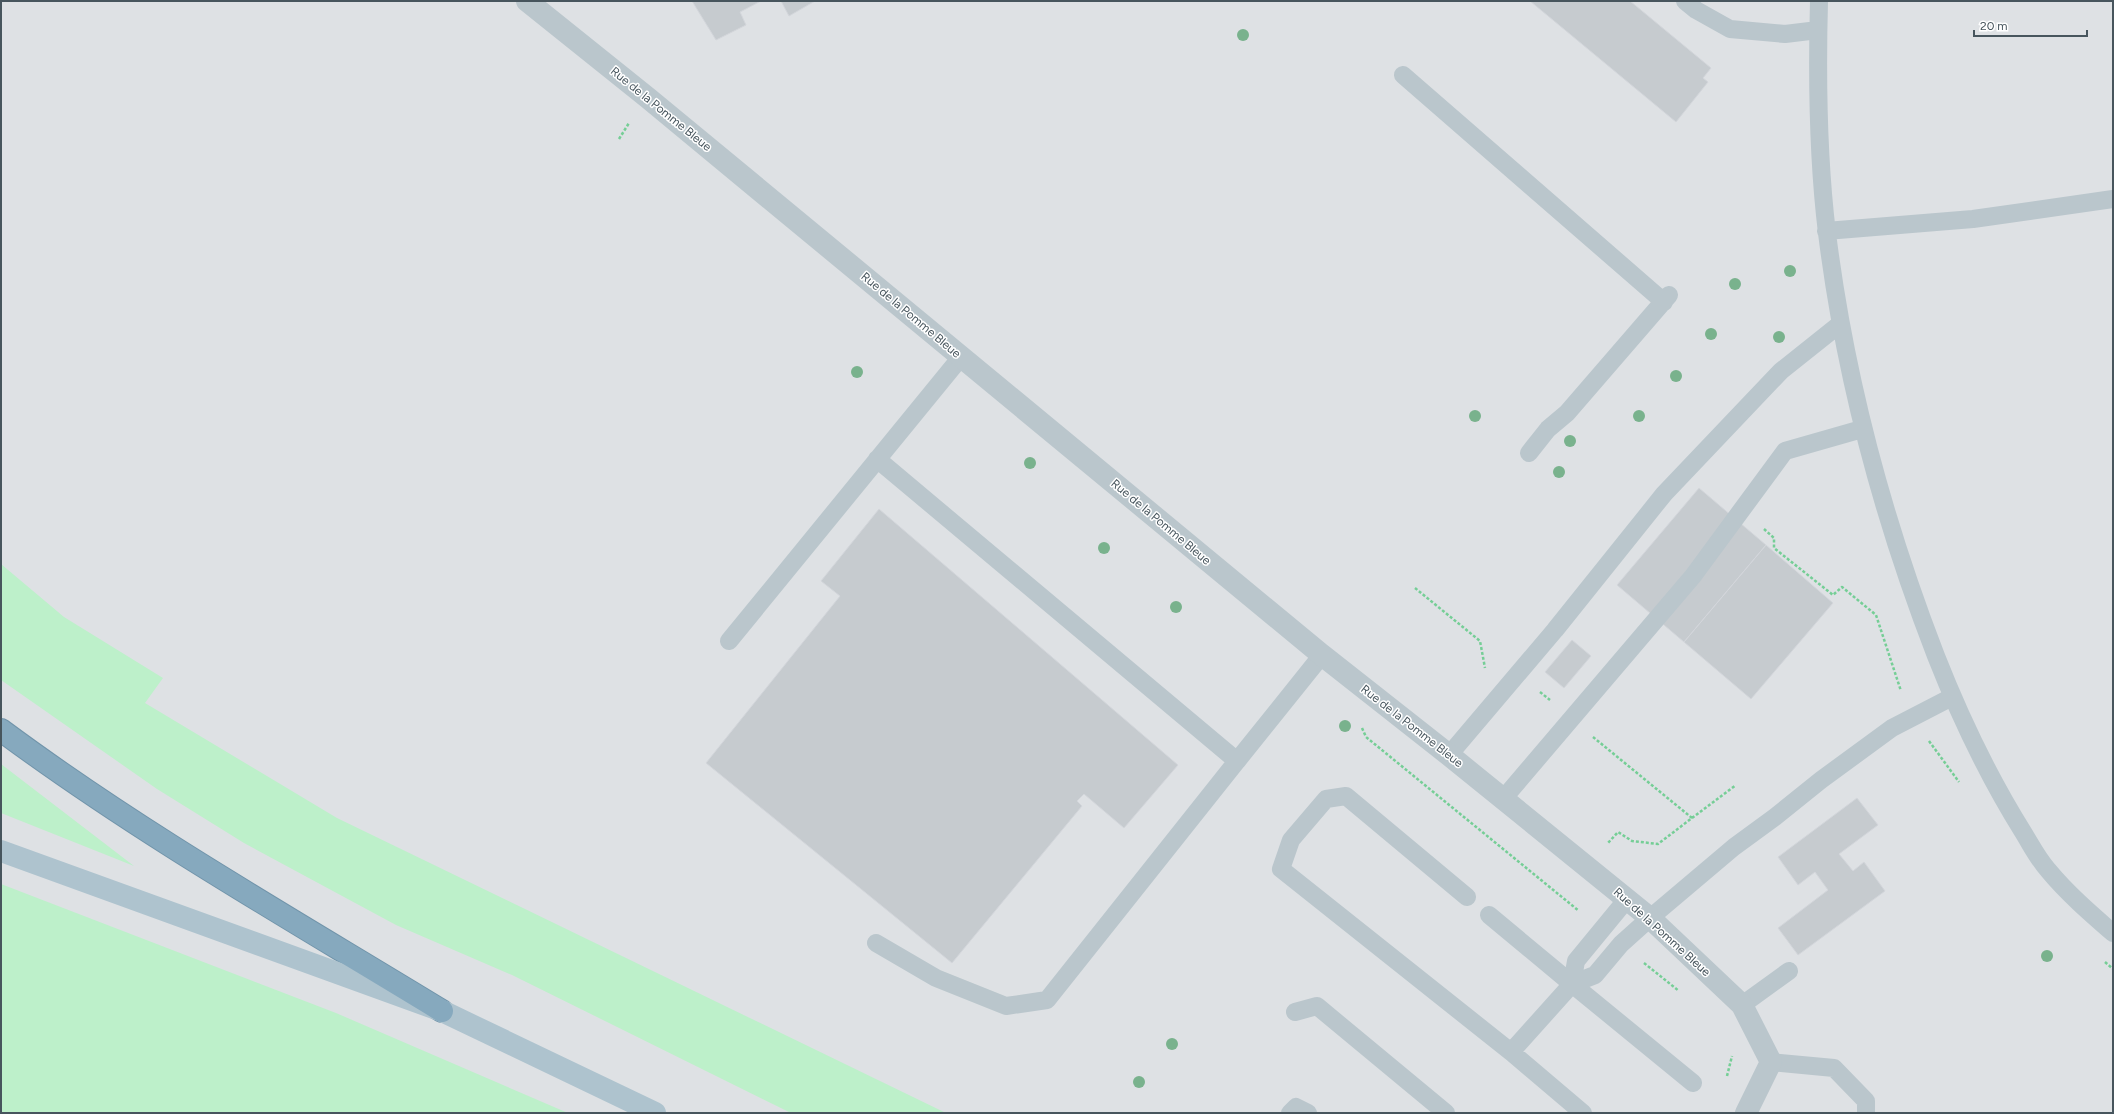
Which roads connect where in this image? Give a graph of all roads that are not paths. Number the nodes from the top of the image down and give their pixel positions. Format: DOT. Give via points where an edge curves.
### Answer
graph roads {
  1 [pos="527,1"];
  2 [pos="1685,1"];
  3 [pos="1819,1"];
  4 [pos="1818,30"];
  5 [pos="1403,75"];
  6 [pos="2113,199"];
  7 [pos="1826,231"];
  8 [pos="1840,324"];
  9 [pos="961,357"];
  10 [pos="1862,429"];
  11 [pos="1529,453"];
  12 [pos="877,459"];
  13 [pos="729,641"];
  14 [pos="1322,655"];
  15 [pos="1952,697"];
  16 [pos="1,730"];
  17 [pos="1449,755"];
  18 [pos="1237,761"];
  19 [pos="1503,800"];
  20 [pos="1,851"];
  21 [pos="1467,897"];
  22 [pos="1627,899"];
  23 [pos="1489,915"];
  24 [pos="1650,918"];
  25 [pos="2113,933"];
  26 [pos="876,943"];
  27 [pos="1789,971"];
  28 [pos="1572,984"];
  29 [pos="1742,1005"];
  30 [pos="442,1011"];
  31 [pos="1295,1012"];
  32 [pos="1511,1052"];
  33 [pos="1771,1062"];
  34 [pos="1693,1083"];
  35 [pos="1751,1104"];
  36 [pos="655,1113"];
  37 [pos="1290,1113"];
  38 [pos="1308,1113"];
  39 [pos="1446,1113"];
  40 [pos="1584,1113"];
  41 [pos="1866,1113"];
  1 -- 9 [label="street, Rue de la Pomme Bleue"];
  2 -- 4 [label="lane" via="1730,29 1785,34"];
  3 -- 4 [label="lane"];
  4 -- 7 [label="lane"];
  5 -- 11 [label="lane" via="1666,298"];
  6 -- 7 [label="lane" via="1973,219"];
  7 -- 8 [label="lane"];
  8 -- 10 [label="lane"];
  8 -- 17 [label="lane" via="1781,371 1664,494 1555,630"];
  9 -- 12 [label="lane"];
  9 -- 14 [label="street, Rue de la Pomme Bleue"];
  10 -- 15 [label="lane" via="1885,513"];
  10 -- 19 [label="lane" via="1785,451 1693,576"];
  12 -- 13 [label="lane"];
  12 -- 18 [label="lane"];
  14 -- 17 [label="street, Rue de la Pomme Bleue"];
  14 -- 18 [label="lane"];
  15 -- 24 [label="lane" via="1892,728 1734,847"];
  15 -- 25 [label="lane" via="2007,808 2046,868 2066,891"];
  16 -- 30 [label="highway" via="121,815"];
  17 -- 19 [label="street, Rue de la Pomme Bleue"];
  18 -- 26 [label="lane" via="1047,1000 1006,1006 936,978"];
  19 -- 22 [label="street, Rue de la Pomme Bleue"];
  20 -- 30 [label="main road"];
  21 -- 32 [label="lane" via="1346,796 1326,799 1291,840 1281,869"];
  22 -- 24 [label="street, Rue de la Pomme Bleue"];
  22 -- 28 [label="lane" via="1576,961"];
  23 -- 28 [label="lane"];
  24 -- 28 [label="lane" via="1621,944 1595,975"];
  24 -- 29 [label="street, Rue de la Pomme Bleue"];
  27 -- 29 [label="lane"];
  28 -- 32 [label="lane"];
  28 -- 34 [label="lane"];
  29 -- 33 [label="street, Rue de la Pomme Bleue"];
  30 -- 36 [label="main road"];
  31 -- 39 [label="lane" via="1317,1006"];
  32 -- 40 [label="lane"];
  33 -- 35 [label="street"];
  33 -- 41 [label="lane" via="1834,1068 1866,1101"];
  37 -- 38 [label="lane" via="1296,1107"];
}
